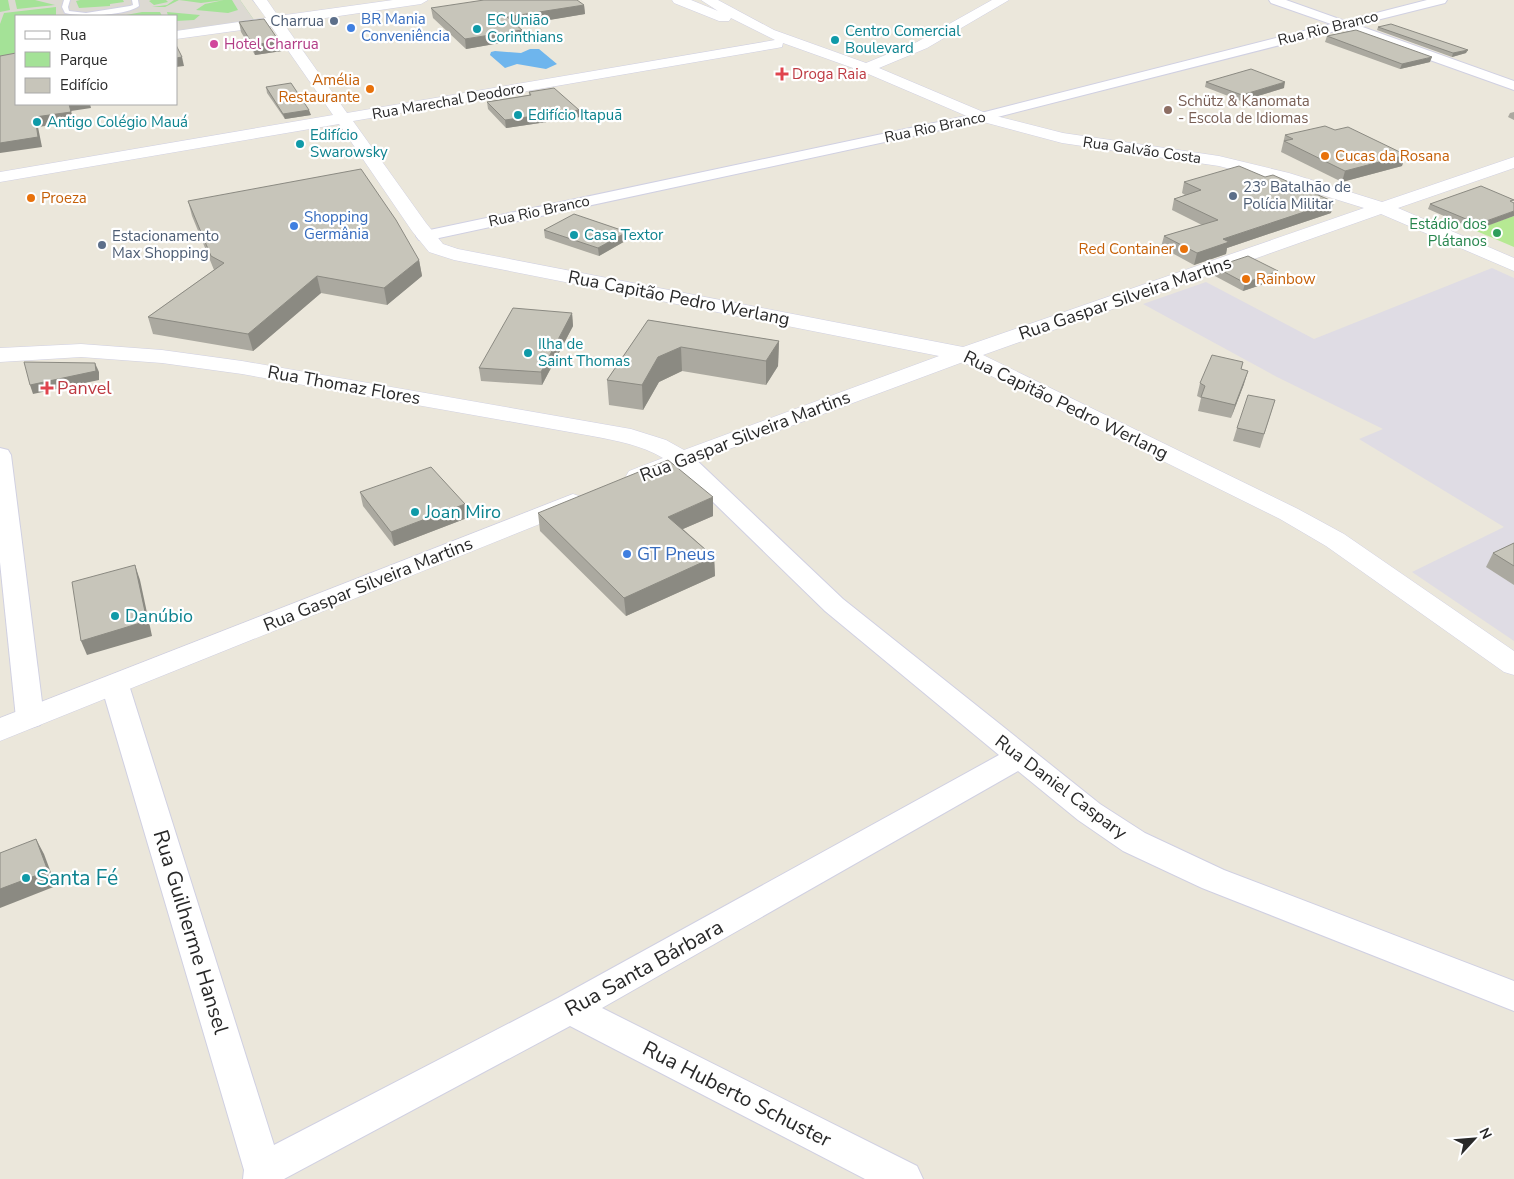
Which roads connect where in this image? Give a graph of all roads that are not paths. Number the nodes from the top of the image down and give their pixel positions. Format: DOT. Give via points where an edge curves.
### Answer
graph roads {
  1 [pos="67,0"];
  2 [pos="135,0"];
  3 [pos="260,0"];
  4 [pos="421,0"];
  5 [pos="679,0"];
  6 [pos="689,0"];
  7 [pos="708,0"];
  8 [pos="975,0"];
  9 [pos="1002,0"];
  10 [pos="1275,0"];
  11 [pos="1441,0"];
  12 [pos="723,17"];
  13 [pos="942,18"];
  14 [pos="274,20"];
  15 [pos="1343,24"];
  16 [pos="178,35"];
  17 [pos="910,35"];
  18 [pos="777,44"];
  19 [pos="856,67"];
  20 [pos="1514,86"];
  21 [pos="982,117"];
  22 [pos="343,119"];
  23 [pos="1514,162"];
  24 [pos="0,177"];
  25 [pos="1442,188"];
  26 [pos="1322,190"];
  27 [pos="1382,208"];
  28 [pos="425,236"];
  29 [pos="1514,265"];
  30 [pos="964,354"];
  31 [pos="0,355"];
  32 [pos="0,455"];
  33 [pos="682,459"];
  34 [pos="1514,665"];
  35 [pos="115,685"];
  36 [pos="30,718"];
  37 [pos="0,730"];
  38 [pos="1020,757"];
  39 [pos="1514,996"];
  40 [pos="570,1009"];
  41 [pos="263,1175"];
  42 [pos="904,1179"];
  1 -- 2 [label="lane" via="67,12 86,15 130,8 136,6"];
  3 -- 14 [label="street, Rua Capitão Pedro Werlang"];
  4 -- 14 [label="street"];
  5 -- 12 [label="street, Rua Galvão Costa"];
  6 -- 12 [label="street"];
  7 -- 19 [label="street, Rua Galvão Costa" via="769,33"];
  8 -- 13 [label="street"];
  9 -- 19 [label="street" via="922,45"];
  10 -- 15 [label="street"];
  11 -- 15 [label="street, Rua Rio Branco"];
  12 -- 18 [label="street, Rua Galvão Costa"];
  14 -- 16 [label="street"];
  14 -- 22 [label="street, Rua Capitão Pedro Werlang"];
  15 -- 20 [label="street"];
  15 -- 21 [label="street, Rua Rio Branco"];
  17 -- 19 [label="street"];
  18 -- 19 [label="street, Rua Galvão Costa"];
  18 -- 22 [label="street, Rua Marechal Deodoro"];
  19 -- 21 [label="street, Rua Galvão Costa"];
  21 -- 26 [label="street, Rua Galvão Costa" via="1062,138 1219,161"];
  21 -- 28 [label="street, Rua Rio Branco"];
  22 -- 24 [label="street, Rua Marechal Deodoro"];
  22 -- 28 [label="street, Rua Capitão Pedro Werlang"];
  23 -- 25 [label="street, Rua Gaspar Silveira Martins"];
  25 -- 26 [label="street, Rua Gaspar Silveira Martins" via="1390,192"];
  25 -- 27 [label="street, Rua Gaspar Silveira Martins"];
  26 -- 27 [label="street, Rua Galvão Costa"];
  27 -- 29 [label="street, Rua Galvão Costa"];
  27 -- 30 [label="street, Rua Gaspar Silveira Martins"];
  28 -- 30 [label="street, Rua Capitão Pedro Werlang" via="436,248 454,254"];
  30 -- 33 [label="street, Rua Gaspar Silveira Martins"];
  30 -- 34 [label="street, Rua Capitão Pedro Werlang" via="1328,535"];
  31 -- 33 [label="street, Rua Thomaz Flores" via="29,351 128,352 224,365 630,436 658,445"];
  32 -- 36 [label="street"];
  33 -- 35 [label="street, Rua Gaspar Silveira Martins"];
  33 -- 38 [label="street, Rua Daniel Caspary" via="834,605"];
  35 -- 36 [label="street, Rua Gaspar Silveira Martins"];
  35 -- 41 [label="street, Rua Guilherme Hansel"];
  36 -- 37 [label="street, Rua Gaspar Silveira Martins"];
  38 -- 39 [label="street, Rua Daniel Caspary" via="1089,812 1134,842 1213,879"];
  38 -- 40 [label="street, Rua Santa Bárbara"];
  40 -- 41 [label="street, Rua Santa Bárbara"];
  40 -- 42 [label="street, Rua Huberto Schuster"];
}
